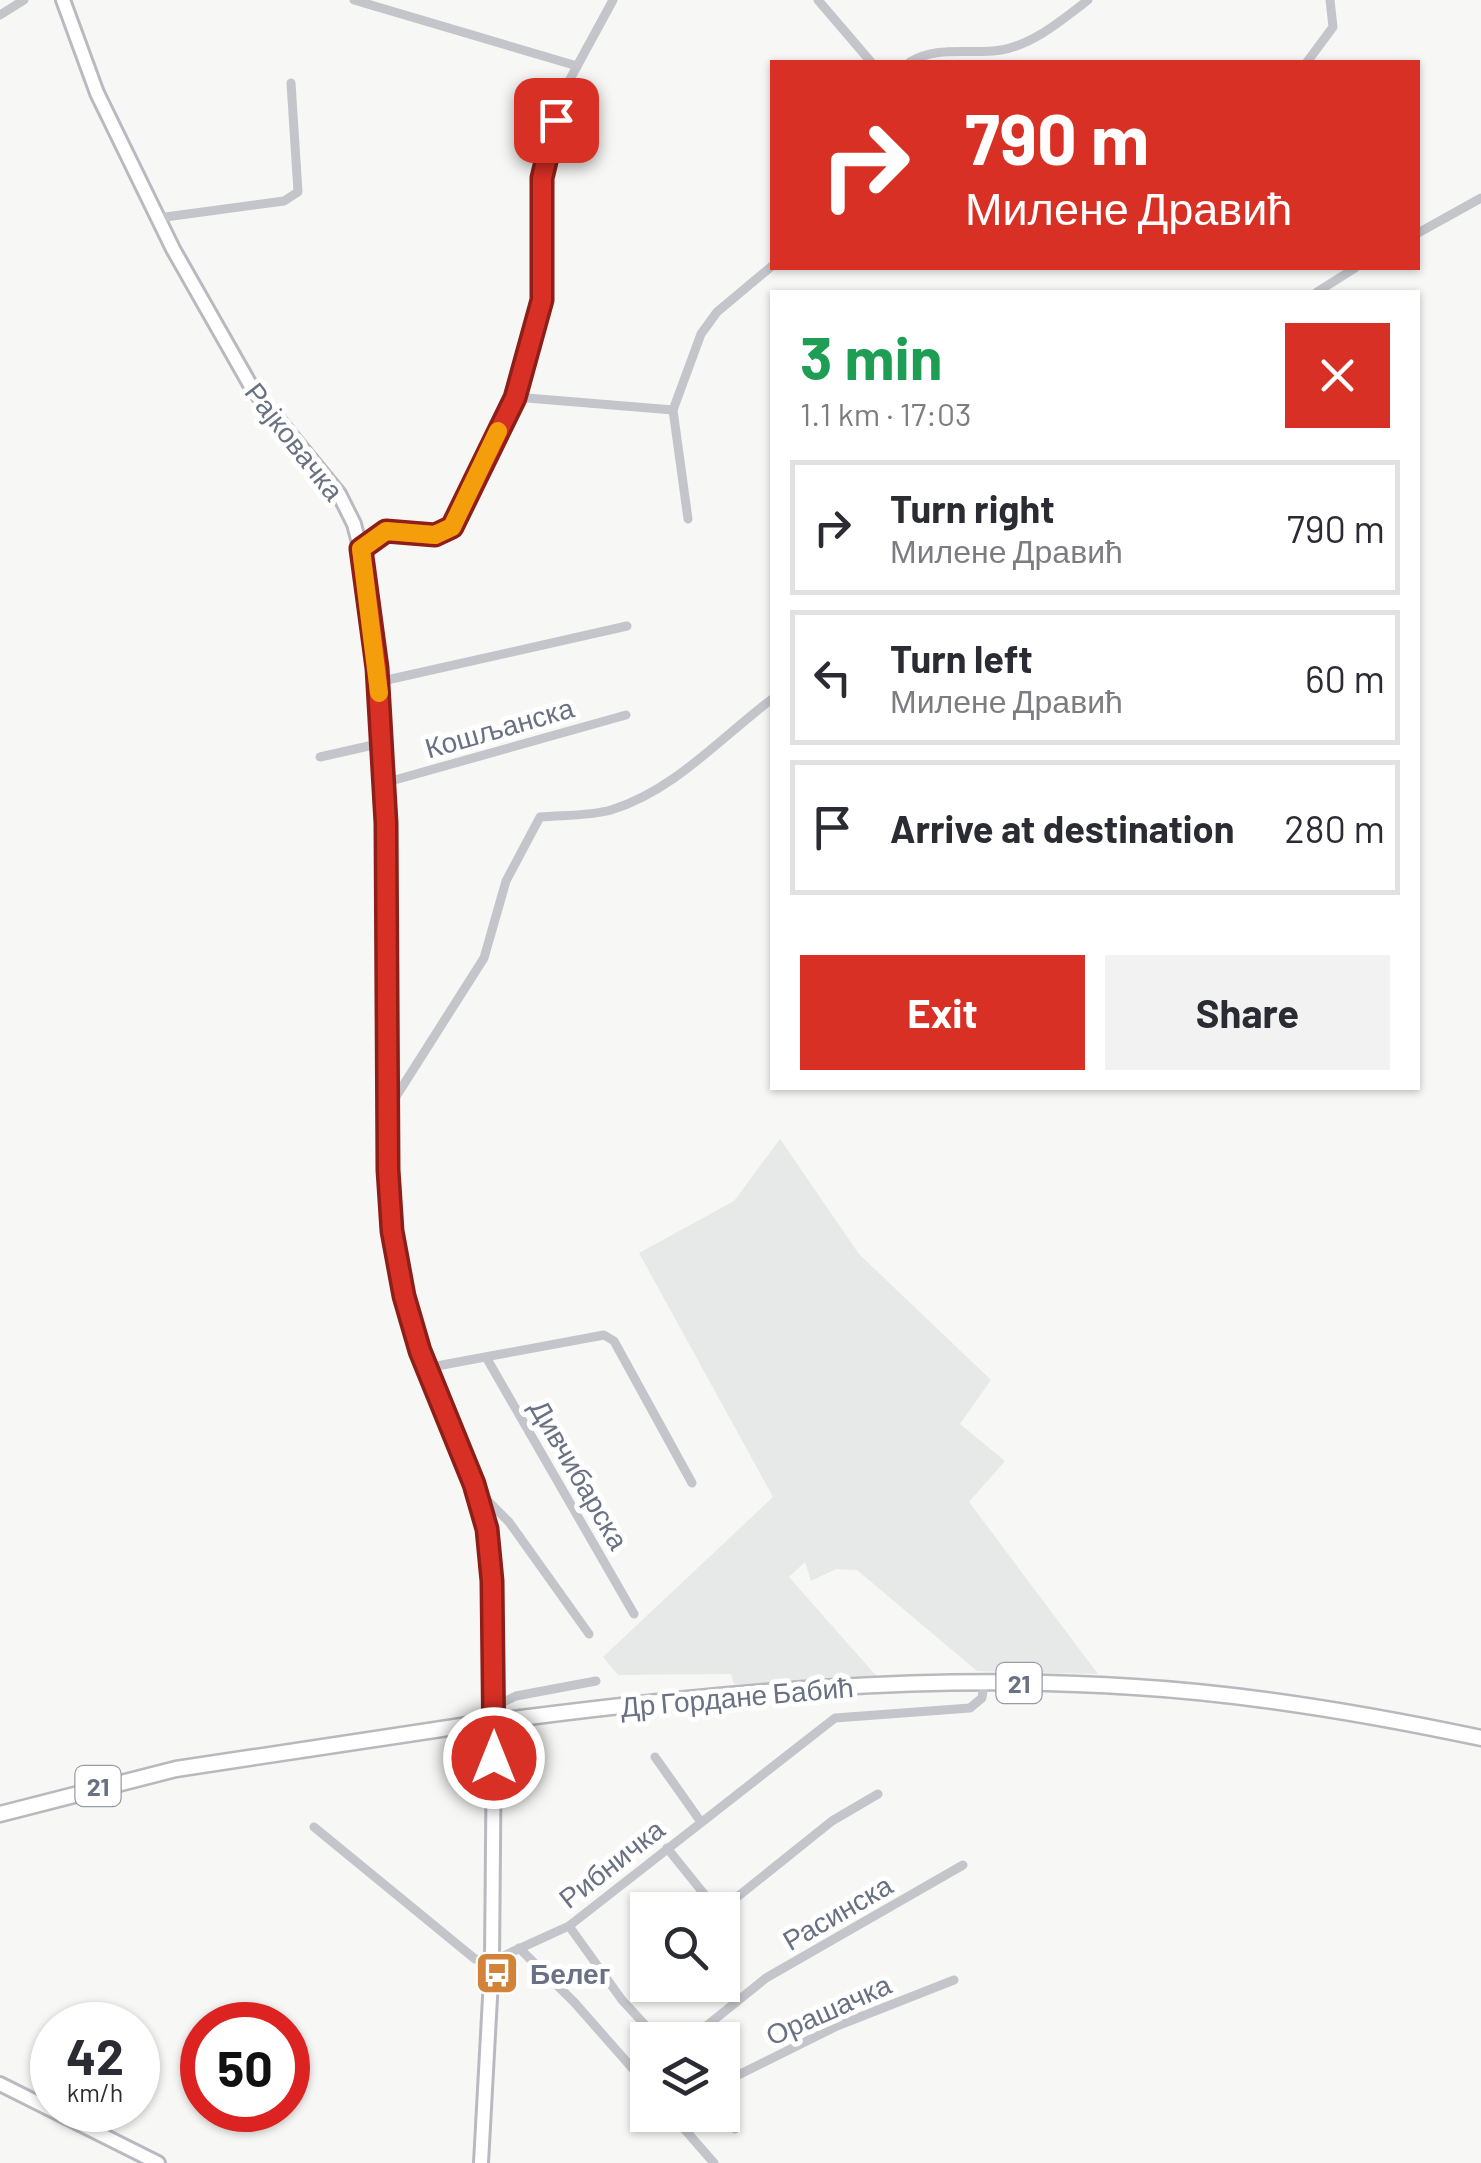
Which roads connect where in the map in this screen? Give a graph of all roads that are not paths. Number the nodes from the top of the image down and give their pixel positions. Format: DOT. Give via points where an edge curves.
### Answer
graph roads {
  1 [pos="24,0"];
  2 [pos="63,0"];
  3 [pos="354,0"];
  4 [pos="612,0"];
  5 [pos="818,0"];
  6 [pos="1088,0"];
  7 [pos="1330,0"];
  8 [pos="0,15"];
  9 [pos="868,60"];
  10 [pos="915,60"];
  11 [pos="1308,60"];
  12 [pos="577,66"];
  13 [pos="290,83"];
  14 [pos="1481,198"];
  15 [pos="158,218"];
  16 [pos="1420,232"];
  17 [pos="770,268"];
  18 [pos="1338,272"];
  19 [pos="1319,290"];
  20 [pos="515,398"];
  21 [pos="672,410"];
  22 [pos="688,520"];
  23 [pos="361,549"];
  24 [pos="627,626"];
  25 [pos="378,682"];
  26 [pos="770,700"];
  27 [pos="626,715"];
  28 [pos="382,743"];
  29 [pos="320,757"];
  30 [pos="384,783"];
  31 [pos="389,1108"];
  32 [pos="486,1357"];
  33 [pos="426,1368"];
  34 [pos="692,1483"];
  35 [pos="476,1490"];
  36 [pos="634,1614"];
  37 [pos="589,1634"];
  38 [pos="596,1682"];
  39 [pos="984,1683"];
  40 [pos="493,1708"];
  41 [pos="1481,1738"];
  42 [pos="654,1758"];
  43 [pos="878,1794"];
  44 [pos="0,1814"];
  45 [pos="700,1822"];
  46 [pos="314,1827"];
  47 [pos="668,1848"];
  48 [pos="963,1865"];
  49 [pos="568,1926"];
  50 [pos="519,1948"];
  51 [pos="492,1961"];
  52 [pos="954,1980"];
  53 [pos="642,2022"];
  54 [pos="712,2022"];
  55 [pos="630,2066"];
  56 [pos="740,2074"];
  57 [pos="0,2084"];
  58 [pos="687,2132"];
  59 [pos="158,2163"];
  60 [pos="481,2163"];
  61 [pos="714,2163"];
  1 -- 8 [label="street"];
  2 -- 15 [label="main road, Рајковачка" via="91,79"];
  3 -- 12 [label="street"];
  4 -- 12 [label="street"];
  5 -- 9 [label="street"];
  6 -- 10 [label="street" via="1003,50 938,50"];
  7 -- 11 [label="street" via="1332,27"];
  12 -- 20 [label="street" via="563,92 542,178 542,300"];
  13 -- 15 [label="street" via="298,192 284,200"];
  14 -- 16 [label="street"];
  15 -- 23 [label="main road, Рајковачка" via="252,388 339,494"];
  17 -- 21 [label="street" via="717,312"];
  18 -- 19 [label="street"];
  20 -- 21 [label="street"];
  20 -- 23 [label="street" via="452,527 435,535 386,531"];
  21 -- 22 [label="street"];
  23 -- 25 [label="main road, Рајковачка"];
  24 -- 25 [label="street"];
  25 -- 28 [label="main road, Рајковачка"];
  26 -- 31 [label="street" via="675,781 610,810 540,817 506,881 484,958"];
  27 -- 30 [label="street, Кошљанска"];
  28 -- 29 [label="street"];
  28 -- 30 [label="main road, Рајковачка"];
  30 -- 31 [label="main road, Рајковачка"];
  31 -- 33 [label="main road, Рајковачка" via="392,1231"];
  32 -- 33 [label="street"];
  32 -- 34 [label="street" via="604,1335 614,1341"];
  32 -- 36 [label="street, Дивчибарска"];
  33 -- 35 [label="main road, Рајковачка"];
  35 -- 37 [label="street" via="509,1522"];
  35 -- 40 [label="main road, Рајковачка" via="491,1552"];
  38 -- 40 [label="street" via="516,1696"];
  39 -- 41 [label="main road, Др Гордане Бабић / 21" via="1139,1687 1293,1704"];
  39 -- 44 [label="main road, Др Гордане Бабић / 21, bridge" via="704,1696 468,1725 176,1768"];
  39 -- 45 [label="street, Рибничка" via="982,1698 970,1708 835,1718"];
  40 -- 51 [label="main road, Рајковачка"];
  42 -- 45 [label="street, Рибничка"];
  43 -- 47 [label="street" via="832,1821 721,1910"];
  45 -- 47 [label="street, Рибничка"];
  46 -- 51 [label="street" via="476,1959"];
  47 -- 49 [label="street, Рибничка"];
  48 -- 54 [label="street, Расинска" via="766,1978"];
  49 -- 50 [label="street, Рибничка"];
  49 -- 53 [label="street"];
  50 -- 51 [label="street, Рибничка"];
  50 -- 55 [label="street"];
  51 -- 60 [label="main road, Рајковачка"];
  52 -- 56 [label="street, Орашачка"];
  57 -- 59 [label="main road"];
  58 -- 61 [label="street"];
}
